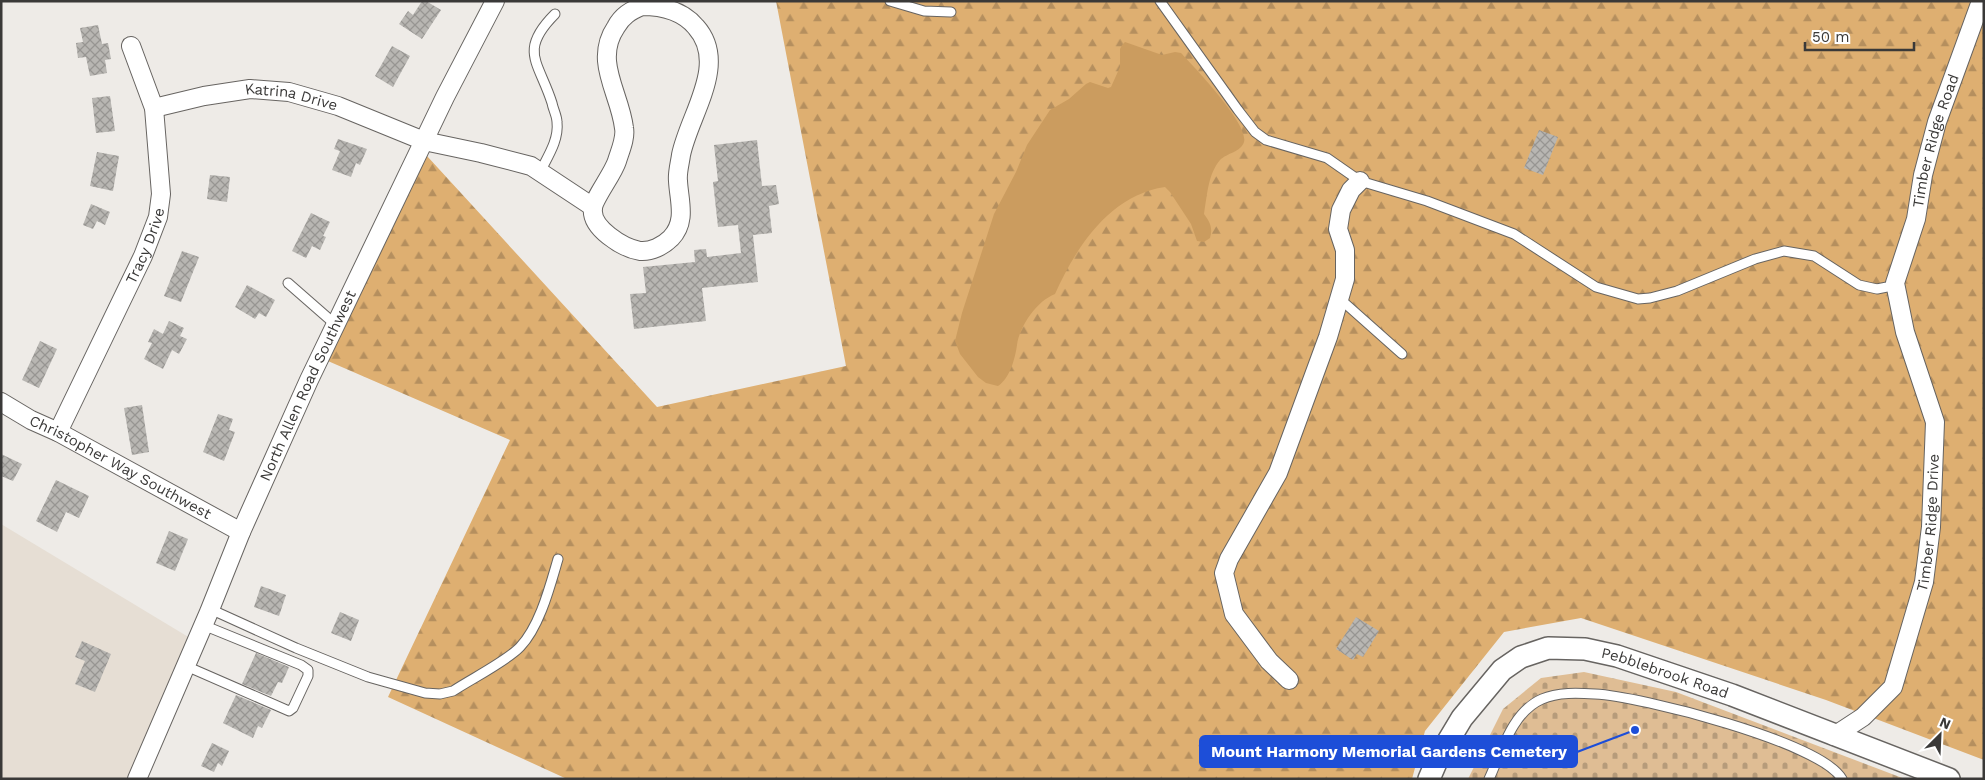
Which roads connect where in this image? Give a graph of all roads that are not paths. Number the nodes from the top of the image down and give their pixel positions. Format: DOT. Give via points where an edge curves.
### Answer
graph roads {
  1 [pos="495,1"];
  2 [pos="890,1"];
  3 [pos="1160,1"];
  4 [pos="1981,1"];
  5 [pos="951,12"];
  6 [pos="555,14"];
  7 [pos="130,46"];
  8 [pos="154,108"];
  9 [pos="424,141"];
  10 [pos="540,172"];
  11 [pos="1360,181"];
  12 [pos="593,207"];
  13 [pos="288,283"];
  14 [pos="1895,283"];
  15 [pos="1339,297"];
  16 [pos="336,325"];
  17 [pos="1402,354"];
  18 [pos="1,402"];
  19 [pos="58,432"];
  20 [pos="241,532"];
  21 [pos="558,559"];
  22 [pos="210,609"];
  23 [pos="203,626"];
  24 [pos="186,666"];
  25 [pos="1289,680"];
  26 [pos="1834,736"];
  27 [pos="137,779"];
  28 [pos="1430,779"];
  29 [pos="1489,779"];
  30 [pos="1842,779"];
  31 [pos="1949,779"];
  1 -- 9 [label="street, North Allen Road Southwest"];
  2 -- 5 [label="lane" via="924,11"];
  3 -- 11 [label="lane" via="1255,132 1266,140 1327,158"];
  4 -- 14 [label="street, Timber Ridge Road" via="1937,122 1923,175 1916,220"];
  6 -- 10 [label="lane" via="541,28 533,54 557,121 556,140"];
  7 -- 8 [label="street, Tracy Drive"];
  8 -- 9 [label="street, Katrina Drive" via="250,89 289,92 338,106"];
  8 -- 19 [label="street, Tracy Drive" via="161,194 158,217 143,256"];
  9 -- 10 [label="street, Katrina Drive" via="531,166"];
  9 -- 16 [label="street, North Allen Road Southwest"];
  10 -- 12 [label="street, Katrina Drive"];
  11 -- 14 [label="lane" via="1427,201 1514,234 1596,287 1638,299 1676,291 1755,258 1784,251 1814,256 1859,285 1877,289"];
  11 -- 15 [label="street" via="1351,190 1341,210 1338,229 1346,266"];
  12 -- 12 [label="street" via="594,217 609,237 640,250 655,250 677,230 682,210 677,180 682,154 710,67 705,40 686,16 668,9 642,6 625,14 610,35 607,72 625,130 614,168"];
  13 -- 16 [label="lane"];
  14 -- 26 [label="street, Timber Ridge Drive" via="1905,332 1935,422 1931,527 1924,582 1893,687 1863,717"];
  15 -- 17 [label="lane"];
  15 -- 25 [label="street" via="1328,337 1278,473 1229,558 1224,573 1234,614 1269,661"];
  16 -- 20 [label="street, North Allen Road Southwest"];
  18 -- 19 [label="street, Christopher Way Southwest"];
  19 -- 20 [label="street, Christopher Way Southwest"];
  20 -- 22 [label="street, North Allen Road Southwest"];
  21 -- 22 [label="lane" via="541,610 520,647 453,691 440,694 368,677"];
  22 -- 23 [label="street, North Allen Road Southwest"];
  23 -- 24 [label="street, North Allen Road Southwest"];
  23 -- 24 [label="lane" via="301,665 308,670 308,676 289,711"];
  24 -- 27 [label="street, North Allen Road Southwest"];
  26 -- 28 [label="street, Pebblebrook Road" via="1617,656 1585,649 1548,648 1521,657 1502,670 1462,718 1438,758"];
  26 -- 31 [label="street, Pebblebrook Road"];
  29 -- 30 [label="lane" via="1515,723 1530,706 1543,698 1562,694 1596,694 1689,712 1771,738 1825,762"];
}
